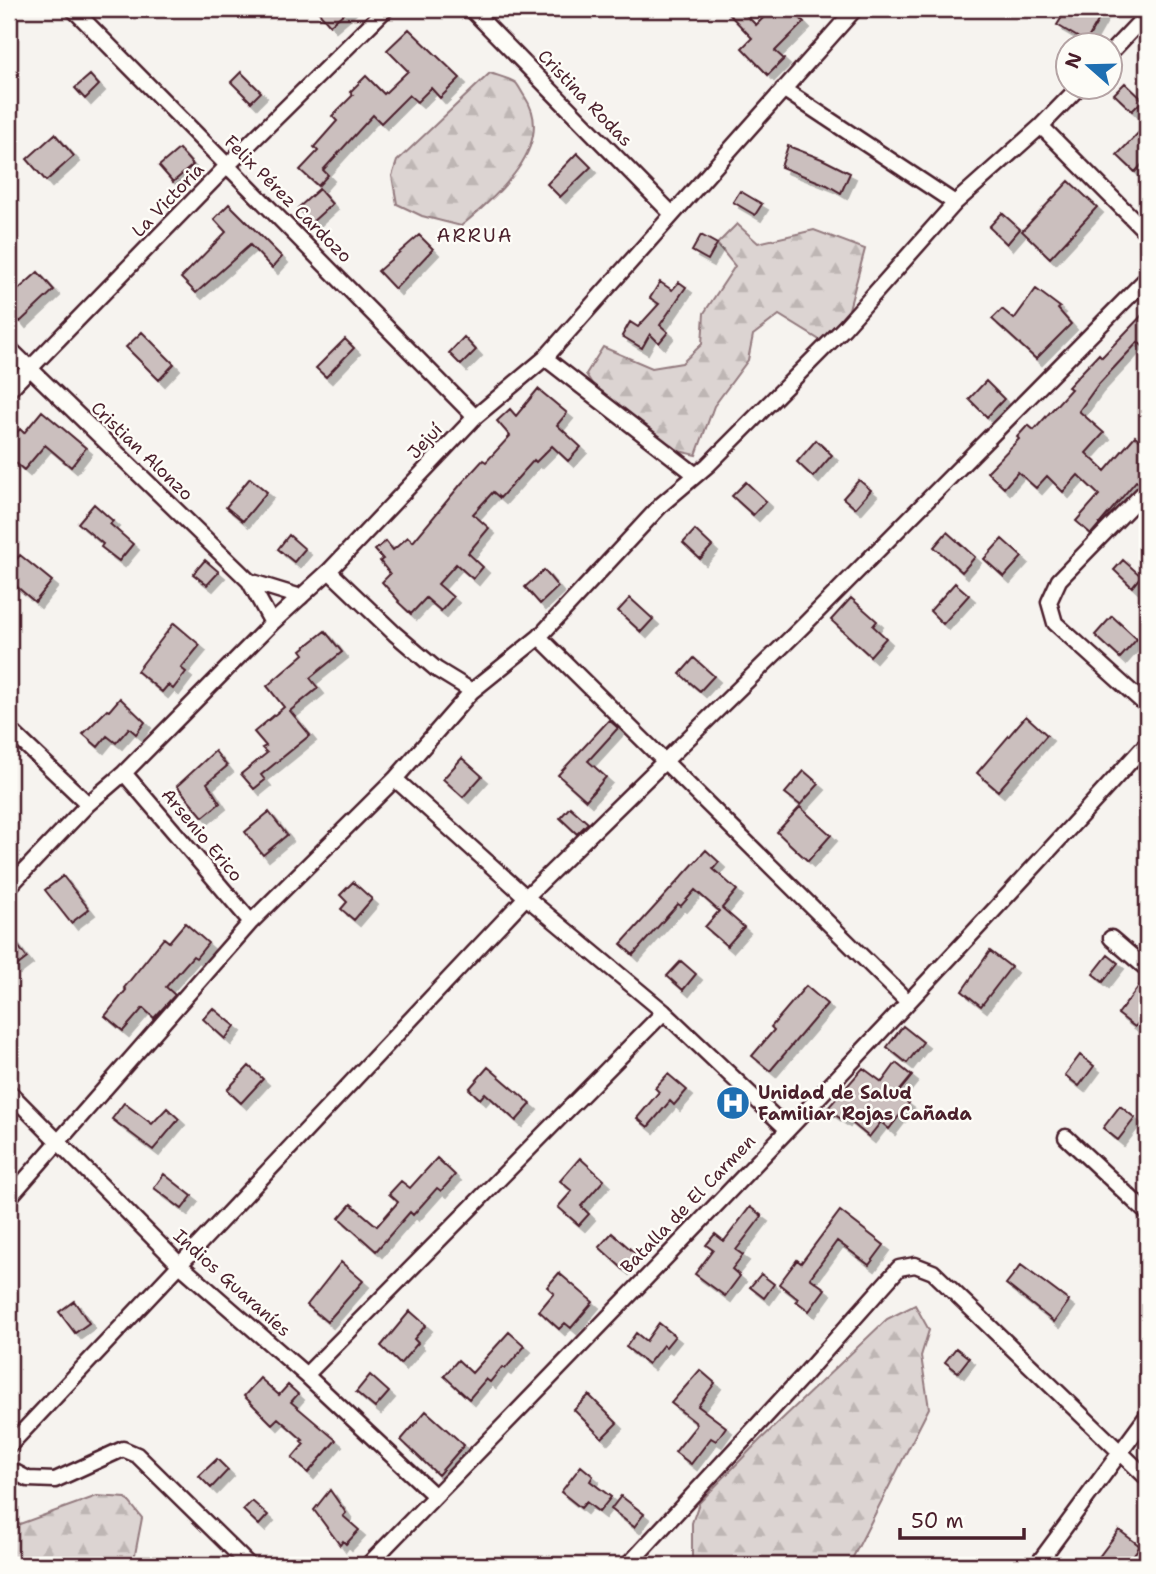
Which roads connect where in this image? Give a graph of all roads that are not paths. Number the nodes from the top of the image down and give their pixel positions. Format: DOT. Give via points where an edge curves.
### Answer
graph roads {
  1 [pos="73,9"];
  2 [pos="386,9"];
  3 [pos="471,9"];
  4 [pos="855,9"];
  5 [pos="1147,14"];
  6 [pos="1124,39"];
  7 [pos="783,89"];
  8 [pos="1064,102"];
  9 [pos="1041,126"];
  10 [pos="228,166"];
  11 [pos="955,203"];
  12 [pos="671,213"];
  13 [pos="1147,233"];
  14 [pos="1147,278"];
  15 [pos="9,348"];
  16 [pos="545,358"];
  17 [pos="29,369"];
  18 [pos="9,390"];
  19 [pos="475,417"];
  20 [pos="696,475"];
  21 [pos="1147,489"];
  22 [pos="329,571"];
  23 [pos="249,581"];
  24 [pos="301,597"];
  25 [pos="272,623"];
  26 [pos="539,637"];
  27 [pos="472,691"];
  28 [pos="1147,706"];
  29 [pos="9,729"];
  30 [pos="1147,743"];
  31 [pos="665,762"];
  32 [pos="124,773"];
  33 [pos="395,779"];
  34 [pos="88,804"];
  35 [pos="9,887"];
  36 [pos="526,897"];
  37 [pos="251,922"];
  38 [pos="1111,938"];
  39 [pos="1147,969"];
  40 [pos="908,1002"];
  41 [pos="664,1012"];
  42 [pos="9,1092"];
  43 [pos="787,1129"];
  44 [pos="1066,1137"];
  45 [pos="59,1143"];
  46 [pos="9,1198"];
  47 [pos="1147,1213"];
  48 [pos="180,1265"];
  49 [pos="306,1375"];
  50 [pos="1147,1416"];
  51 [pos="9,1446"];
  52 [pos="1119,1452"];
  53 [pos="9,1469"];
  54 [pos="1147,1478"];
  55 [pos="435,1496"];
  56 [pos="249,1565"];
  57 [pos="368,1565"];
  58 [pos="628,1565"];
  59 [pos="1037,1565"];
  1 -- 10 [label="street, Felix Pérez Cardozo"];
  2 -- 10 [label="street, La Victoria"];
  3 -- 12 [label="street, Cristina Rodas"];
  4 -- 7 [label="street, Jejuí"];
  5 -- 6 [label="street"];
  7 -- 11 [label="street"];
  7 -- 12 [label="street, Jejuí"];
  8 -- 9 [label="street"];
  9 -- 11 [label="street"];
  9 -- 13 [label="street"];
  10 -- 17 [label="street, La Victoria"];
  10 -- 19 [label="street, Felix Pérez Cardozo"];
  11 -- 20 [label="street" via="844,328"];
  12 -- 16 [label="street, Jejuí"];
  14 -- 31 [label="street"];
  15 -- 17 [label="street, Cristian Alonzo"];
  16 -- 19 [label="street, Jejuí"];
  16 -- 20 [label="street"];
  17 -- 18 [label="street, La Victoria"];
  17 -- 23 [label="street, Cristian Alonzo"];
  19 -- 22 [label="street, Jejuí"];
  20 -- 26 [label="street" via="662,504"];
  21 -- 28 [label="street" via="1059,580 1049,601 1055,623"];
  22 -- 24 [label="street, Jejuí"];
  22 -- 27 [label="street" via="436,669"];
  23 -- 24 [label="street, Cristian Alonzo"];
  23 -- 25 [label="street, Cristian Alonzo"];
  24 -- 25 [label="street, Jejuí"];
  25 -- 32 [label="street, Jejuí"];
  26 -- 27 [label="street"];
  26 -- 31 [label="street"];
  27 -- 33 [label="street"];
  29 -- 34 [label="street"];
  30 -- 40 [label="street, Batalla de El Carmen"];
  31 -- 36 [label="street"];
  31 -- 40 [label="street"];
  32 -- 34 [label="street, Jejuí"];
  32 -- 37 [label="street, Arsenio Erico"];
  33 -- 36 [label="street"];
  33 -- 37 [label="street"];
  34 -- 35 [label="street, Jejuí"];
  36 -- 41 [label="street"];
  36 -- 48 [label="street"];
  37 -- 45 [label="street"];
  38 -- 39 [label="street"];
  40 -- 43 [label="street, Batalla de El Carmen"];
  41 -- 43 [label="street"];
  41 -- 49 [label="street"];
  42 -- 45 [label="street, Indios Guaraníes"];
  43 -- 55 [label="street, Batalla de El Carmen"];
  44 -- 47 [label="street"];
  45 -- 46 [label="street"];
  45 -- 48 [label="street, Indios Guaraníes"];
  48 -- 49 [label="street, Indios Guaraníes"];
  48 -- 51 [label="street"];
  49 -- 55 [label="street, Indios Guaraníes"];
  50 -- 52 [label="street"];
  52 -- 54 [label="street"];
  52 -- 58 [label="street" via="933,1272 915,1265 899,1268"];
  52 -- 59 [label="street"];
  53 -- 56 [label="street" via="28,1479 55,1480 123,1449 137,1455"];
  55 -- 57 [label="street, Batalla de El Carmen"];
}
